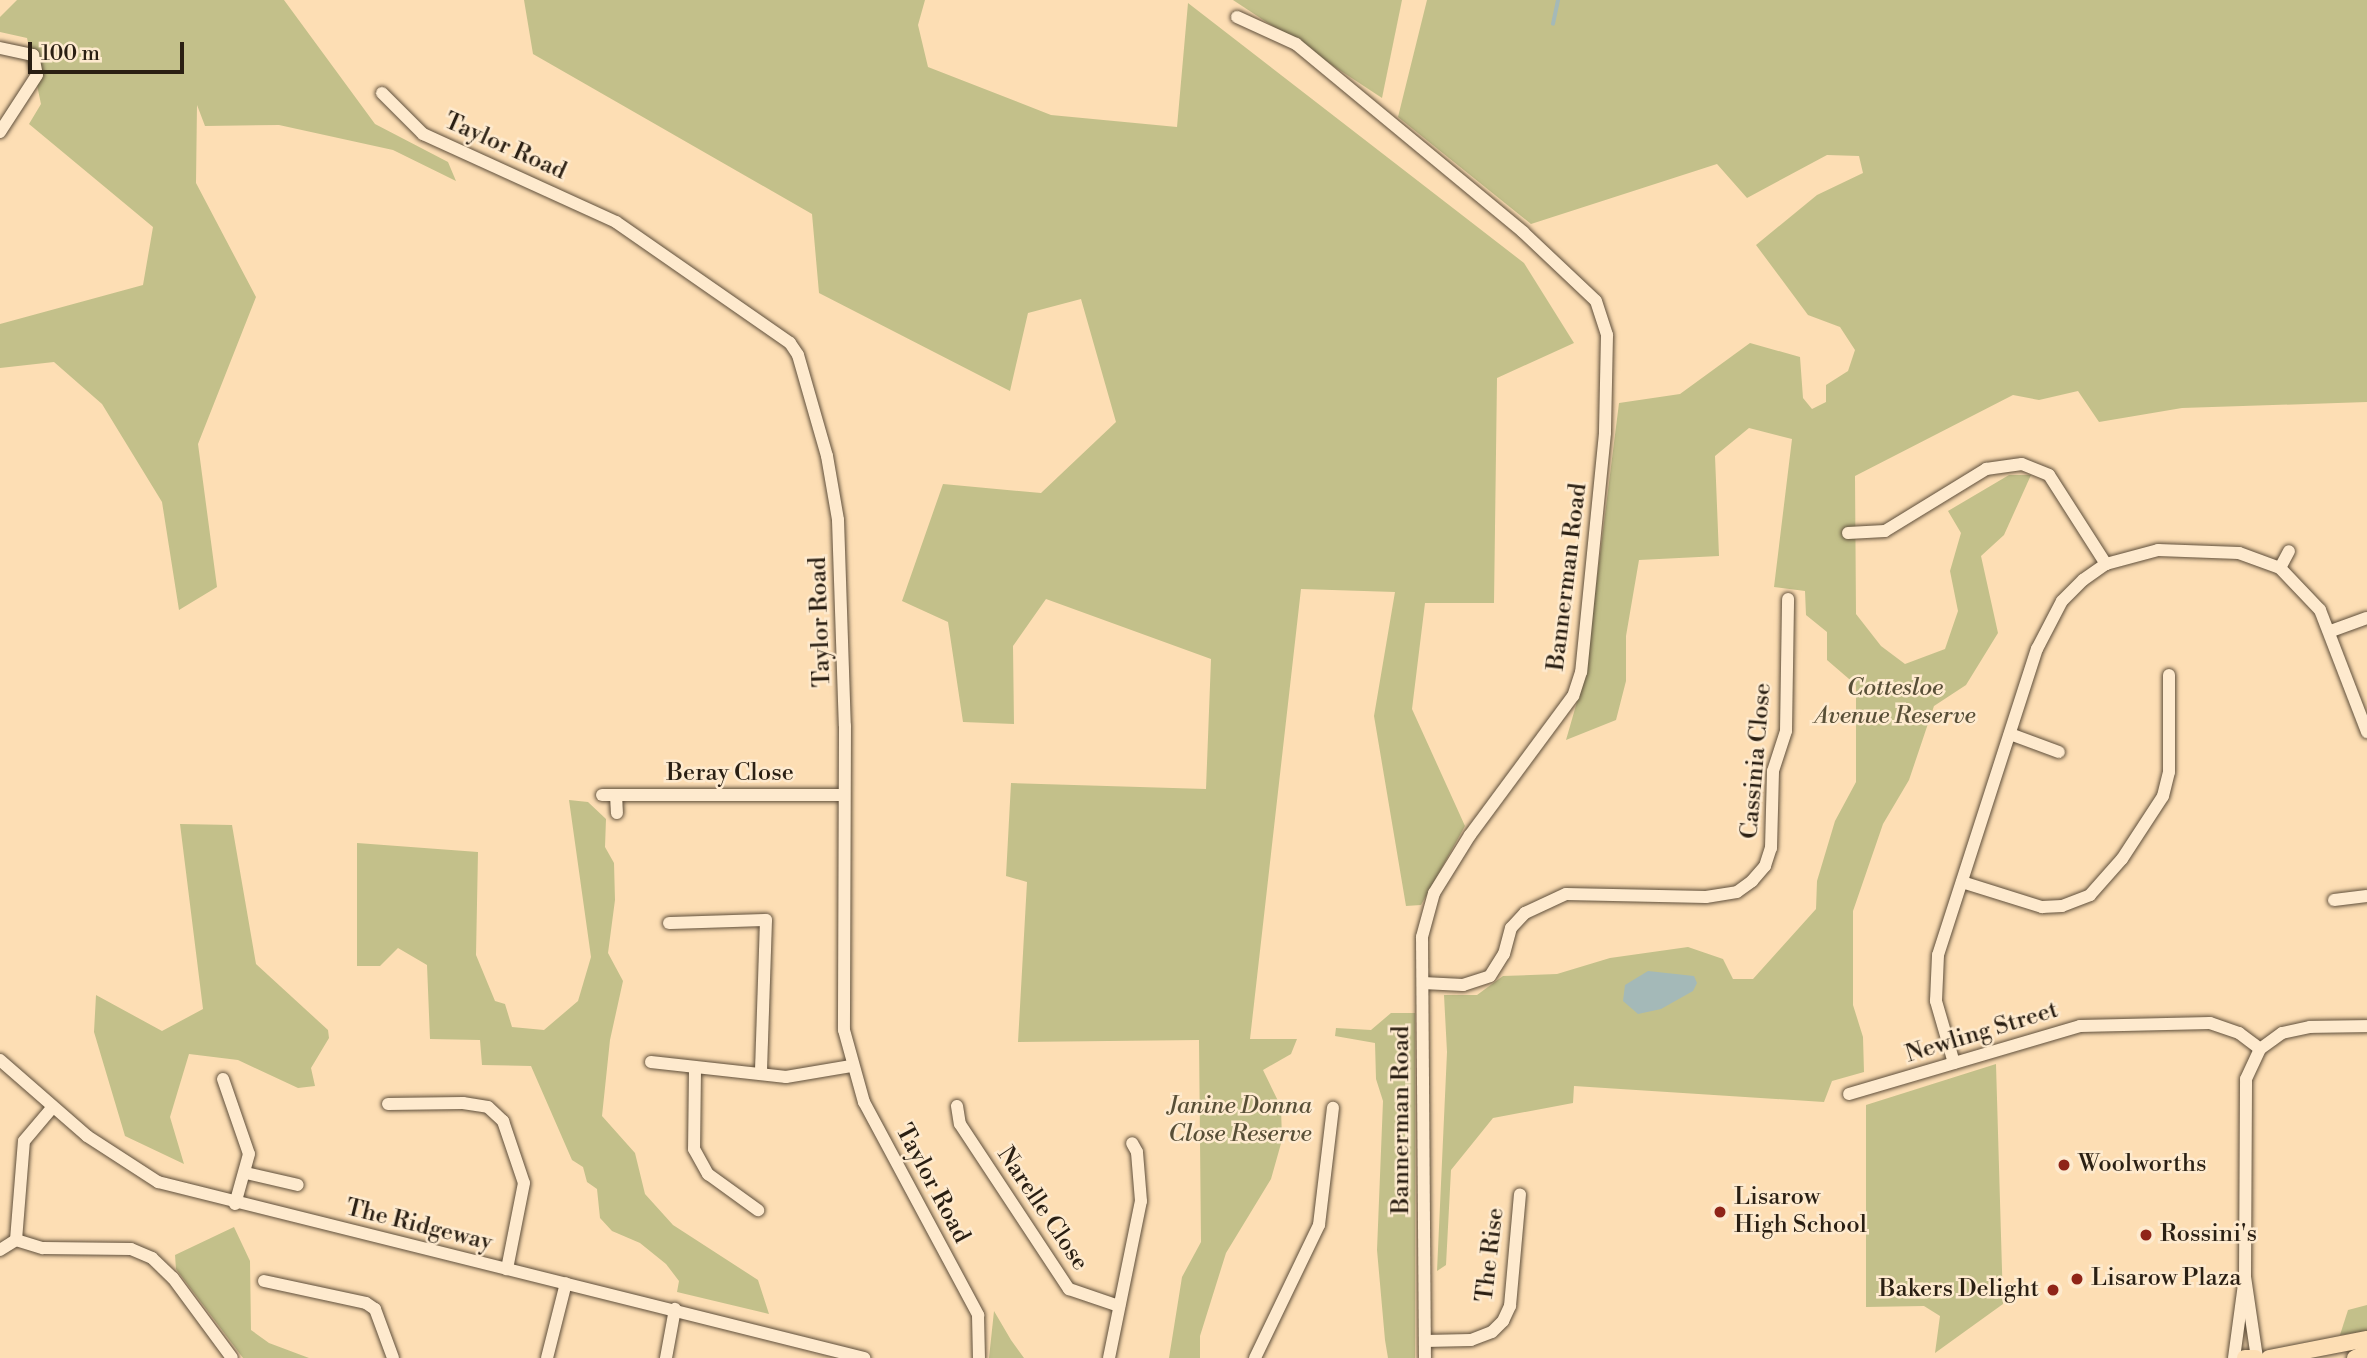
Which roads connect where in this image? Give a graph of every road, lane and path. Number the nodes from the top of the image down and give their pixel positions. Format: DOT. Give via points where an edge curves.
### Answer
graph roads {
  1 [pos="1237,17"];
  2 [pos="0,48"];
  3 [pos="382,93"];
  4 [pos="0,132"];
  5 [pos="1848,533"];
  6 [pos="2289,551"];
  7 [pos="2106,564"];
  8 [pos="2280,568"];
  9 [pos="1788,598"];
  10 [pos="2367,618"];
  11 [pos="2331,631"];
  12 [pos="2169,675"];
  13 [pos="2367,732"];
  14 [pos="2010,734"];
  15 [pos="2059,752"];
  16 [pos="602,795"];
  17 [pos="617,795"];
  18 [pos="843,795"];
  19 [pos="617,813"];
  20 [pos="1962,881"];
  21 [pos="2367,896"];
  22 [pos="2334,900"];
  23 [pos="669,923"];
  24 [pos="1423,983"];
  25 [pos="2367,1026"];
  26 [pos="2260,1049"];
  27 [pos="0,1060"];
  28 [pos="651,1062"];
  29 [pos="1954,1063"];
  30 [pos="851,1066"];
  31 [pos="695,1070"];
  32 [pos="761,1074"];
  33 [pos="223,1079"];
  34 [pos="1849,1094"];
  35 [pos="388,1104"];
  36 [pos="957,1106"];
  37 [pos="52,1108"];
  38 [pos="1333,1108"];
  39 [pos="1132,1143"];
  40 [pos="246,1173"];
  41 [pos="298,1185"];
  42 [pos="1520,1195"];
  43 [pos="236,1204"];
  44 [pos="758,1210"];
  45 [pos="16,1240"];
  46 [pos="0,1250"];
  47 [pos="507,1269"];
  48 [pos="2245,1277"];
  49 [pos="264,1281"];
  50 [pos="566,1283"];
  51 [pos="1119,1306"];
  52 [pos="676,1310"];
  53 [pos="2367,1339"];
  54 [pos="1425,1341"];
  55 [pos="2367,1347"];
  56 [pos="2367,1353"];
  57 [pos="232,1358"];
  58 [pos="393,1358"];
  59 [pos="547,1358"];
  60 [pos="666,1358"];
  61 [pos="864,1358"];
  62 [pos="979,1358"];
  63 [pos="1109,1358"];
  64 [pos="1255,1358"];
  65 [pos="1425,1358"];
  66 [pos="2234,1358"];
  67 [pos="2245,1358"];
  68 [pos="2256,1358"];
  69 [pos="2269,1358"];
  70 [pos="2327,1358"];
  71 [pos="2355,1358"];
  1 -- 24 [label="street, Bannerman Road" via="1296,44 1577,280 1604,318 1605,433 1581,672 1573,696 1470,835 1434,893 1422,937"];
  2 -- 4 [label="street" via="33,55 37,75"];
  3 -- 18 [label="street, Taylor Road" via="423,134 592,208 790,343 803,368 838,520"];
  5 -- 7 [label="street" via="1885,531 1986,469 2022,464 2049,475"];
  6 -- 8 [label="street"];
  7 -- 8 [label="street" via="2158,550 2186,548 2239,553"];
  7 -- 14 [label="street" via="2069,594 2047,625"];
  8 -- 11 [label="street" via="2307,593"];
  9 -- 24 [label="street, Cassinia Close" via="1786,731 1773,771 1771,848 1765,866 1752,881 1737,892 1706,897 1566,894 1525,914 1511,928 1504,954 1490,976 1463,985"];
  10 -- 11 [label="street"];
  11 -- 13 [label="street"];
  12 -- 20 [label="street" via="2169,772 2163,796 2122,859 2090,895 2062,906 2042,907"];
  14 -- 15 [label="street"];
  14 -- 20 [label="street"];
  16 -- 17 [label="street, Beray Close"];
  17 -- 18 [label="street, Beray Close"];
  17 -- 19 [label="street"];
  18 -- 30 [label="street, Taylor Road" via="844,1030"];
  20 -- 29 [label="street" via="1938,955 1934,985"];
  21 -- 22 [label="street"];
  23 -- 32 [label="street" via="766,920"];
  24 -- 54 [label="street, Bannerman Road"];
  25 -- 26 [label="street" via="2293,1029"];
  26 -- 29 [label="street, Newling Street" via="2239,1033 2210,1023 2080,1026"];
  26 -- 48 [label="street" via="2244,1092"];
  27 -- 37 [label="street, The Ridgeway"];
  28 -- 31 [label="street"];
  29 -- 34 [label="street, Newling Street"];
  30 -- 32 [label="street" via="786,1077"];
  30 -- 62 [label="street, Taylor Road" via="863,1102 978,1315"];
  31 -- 32 [label="street"];
  31 -- 44 [label="street" via="694,1149 708,1174"];
  33 -- 40 [label="street" via="245,1135"];
  35 -- 47 [label="street" via="463,1103 488,1107 503,1121 524,1183"];
  36 -- 51 [label="street, Narelle Close" via="960,1124 1069,1289"];
  37 -- 43 [label="street, The Ridgeway" via="120,1161 159,1182"];
  37 -- 45 [label="street" via="24,1141"];
  38 -- 64 [label="street" via="1319,1225"];
  39 -- 51 [label="street" via="1137,1152 1141,1201"];
  40 -- 41 [label="street"];
  40 -- 43 [label="street"];
  42 -- 54 [label="street, The Rise" via="1510,1306 1503,1321 1492,1332 1471,1340"];
  43 -- 47 [label="street, The Ridgeway"];
  45 -- 46 [label="street"];
  45 -- 57 [label="street" via="43,1248 131,1249 152,1258 173,1278"];
  47 -- 50 [label="street, The Ridgeway"];
  48 -- 66 [label="street"];
  48 -- 68 [label="street"];
  49 -- 58 [label="street" via="366,1303 375,1309"];
  50 -- 52 [label="street, The Ridgeway"];
  50 -- 59 [label="street"];
  51 -- 63 [label="street"];
  52 -- 60 [label="street"];
  52 -- 61 [label="street, The Ridgeway"];
  53 -- 69 [label="main road"];
  54 -- 65 [label="street, Bannerman Road"];
  55 -- 70 [label="main road"];
  56 -- 71 [label="main road"];
  67 -- 68 [label="main road"];
}
